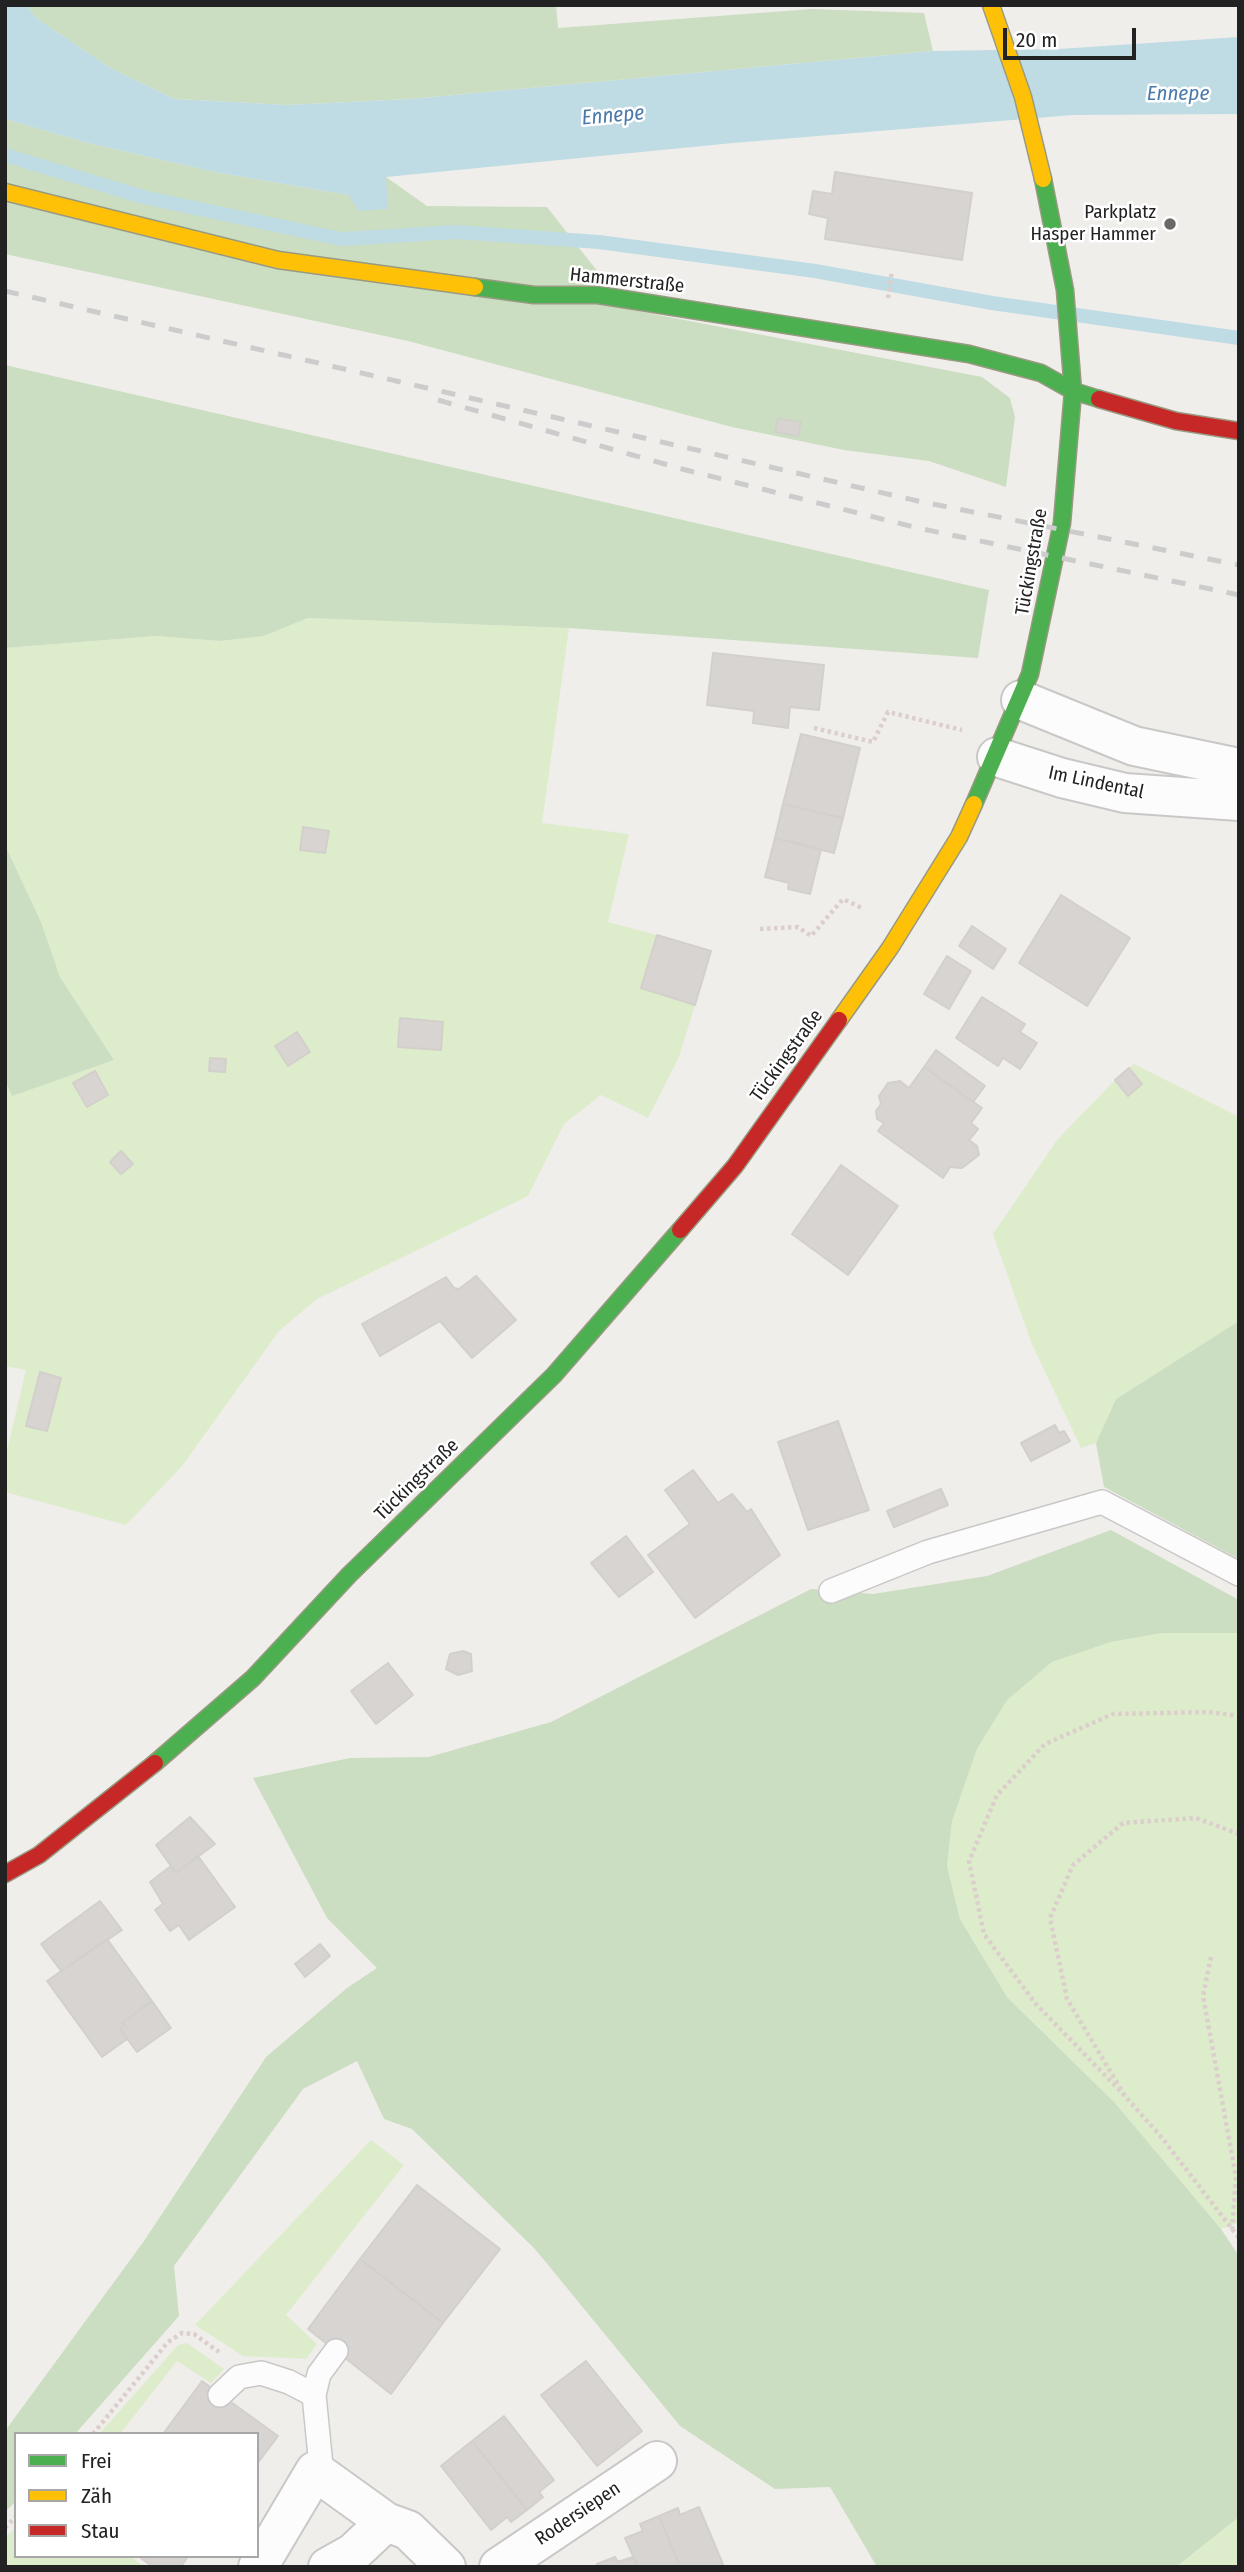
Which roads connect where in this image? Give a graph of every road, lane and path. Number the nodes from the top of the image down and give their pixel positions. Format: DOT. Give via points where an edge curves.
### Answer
graph roads {
  1 [pos="991,5"];
  2 [pos="5,192"];
  3 [pos="1073,391"];
  4 [pos="1239,431"];
  5 [pos="1021,700"];
  6 [pos="948,726"];
  7 [pos="814,728"];
  8 [pos="997,757"];
  9 [pos="1239,768"];
  10 [pos="1239,801"];
  11 [pos="903,926"];
  12 [pos="760,929"];
  13 [pos="1239,1574"];
  14 [pos="831,1591"];
  15 [pos="1239,1716"];
  16 [pos="1239,1834"];
  17 [pos="5,1874"];
  18 [pos="1211,1957"];
  19 [pos="1125,2096"];
  20 [pos="1232,2232"];
  21 [pos="1239,2238"];
  22 [pos="336,2351"];
  23 [pos="250,2375"];
  24 [pos="220,2395"];
  25 [pos="314,2395"];
  26 [pos="95,2432"];
  27 [pos="657,2461"];
  28 [pos="322,2476"];
  29 [pos="386,2522"];
  30 [pos="258,2567"];
  31 [pos="328,2567"];
  32 [pos="446,2567"];
  33 [pos="499,2567"];
  1 -- 3 [label="street, Tückingstraße" via="1023,97 1050,209 1065,290"];
  2 -- 3 [label="street, Hammerstraße" via="278,260 534,295 598,295 970,354 1041,373"];
  3 -- 4 [label="street, Hammerstraße" via="1176,421"];
  3 -- 5 [label="street, Tückingstraße" via="1062,523 1043,621"];
  5 -- 8 [label="street, Tückingstraße"];
  5 -- 9 [label="street" via="1134,746"];
  6 -- 7 [label="path" via="888,712 873,742"];
  8 -- 10 [label="street, Im Lindental" via="1125,793"];
  8 -- 11 [label="street, Tückingstraße" via="959,837"];
  11 -- 12 [label="path" via="843,899 811,936 798,927"];
  11 -- 17 [label="street, Tückingstraße" via="735,1166 554,1375 349,1575 253,1678 112,1799 39,1855"];
  13 -- 14 [label="lane" via="1102,1502 928,1552"];
  15 -- 19 [label="path" via="1209,1712 1113,1714 1045,1744 997,1795 968,1861 984,1934 1035,2003"];
  16 -- 19 [label="path" via="1196,1818 1123,1823 1073,1865 1051,1917 1067,1999"];
  18 -- 20 [label="path" via="1203,1996 1236,2177"];
  19 -- 20 [label="path" via="1162,2137"];
  20 -- 21 [label="path"];
  22 -- 25 [label="lane" via="319,2374"];
  23 -- 24 [label="lane" via="239,2377"];
  23 -- 25 [label="lane" via="289,2382"];
  23 -- 26 [label="path" via="194,2334 182,2333 168,2342"];
  25 -- 28 [label="lane"];
  27 -- 33 [label="street, Rodersiepen"];
  28 -- 29 [label="street"];
  28 -- 30 [label="street" via="315,2471"];
  29 -- 31 [label="street" via="353,2553"];
  29 -- 32 [label="street" via="408,2530"];
}
